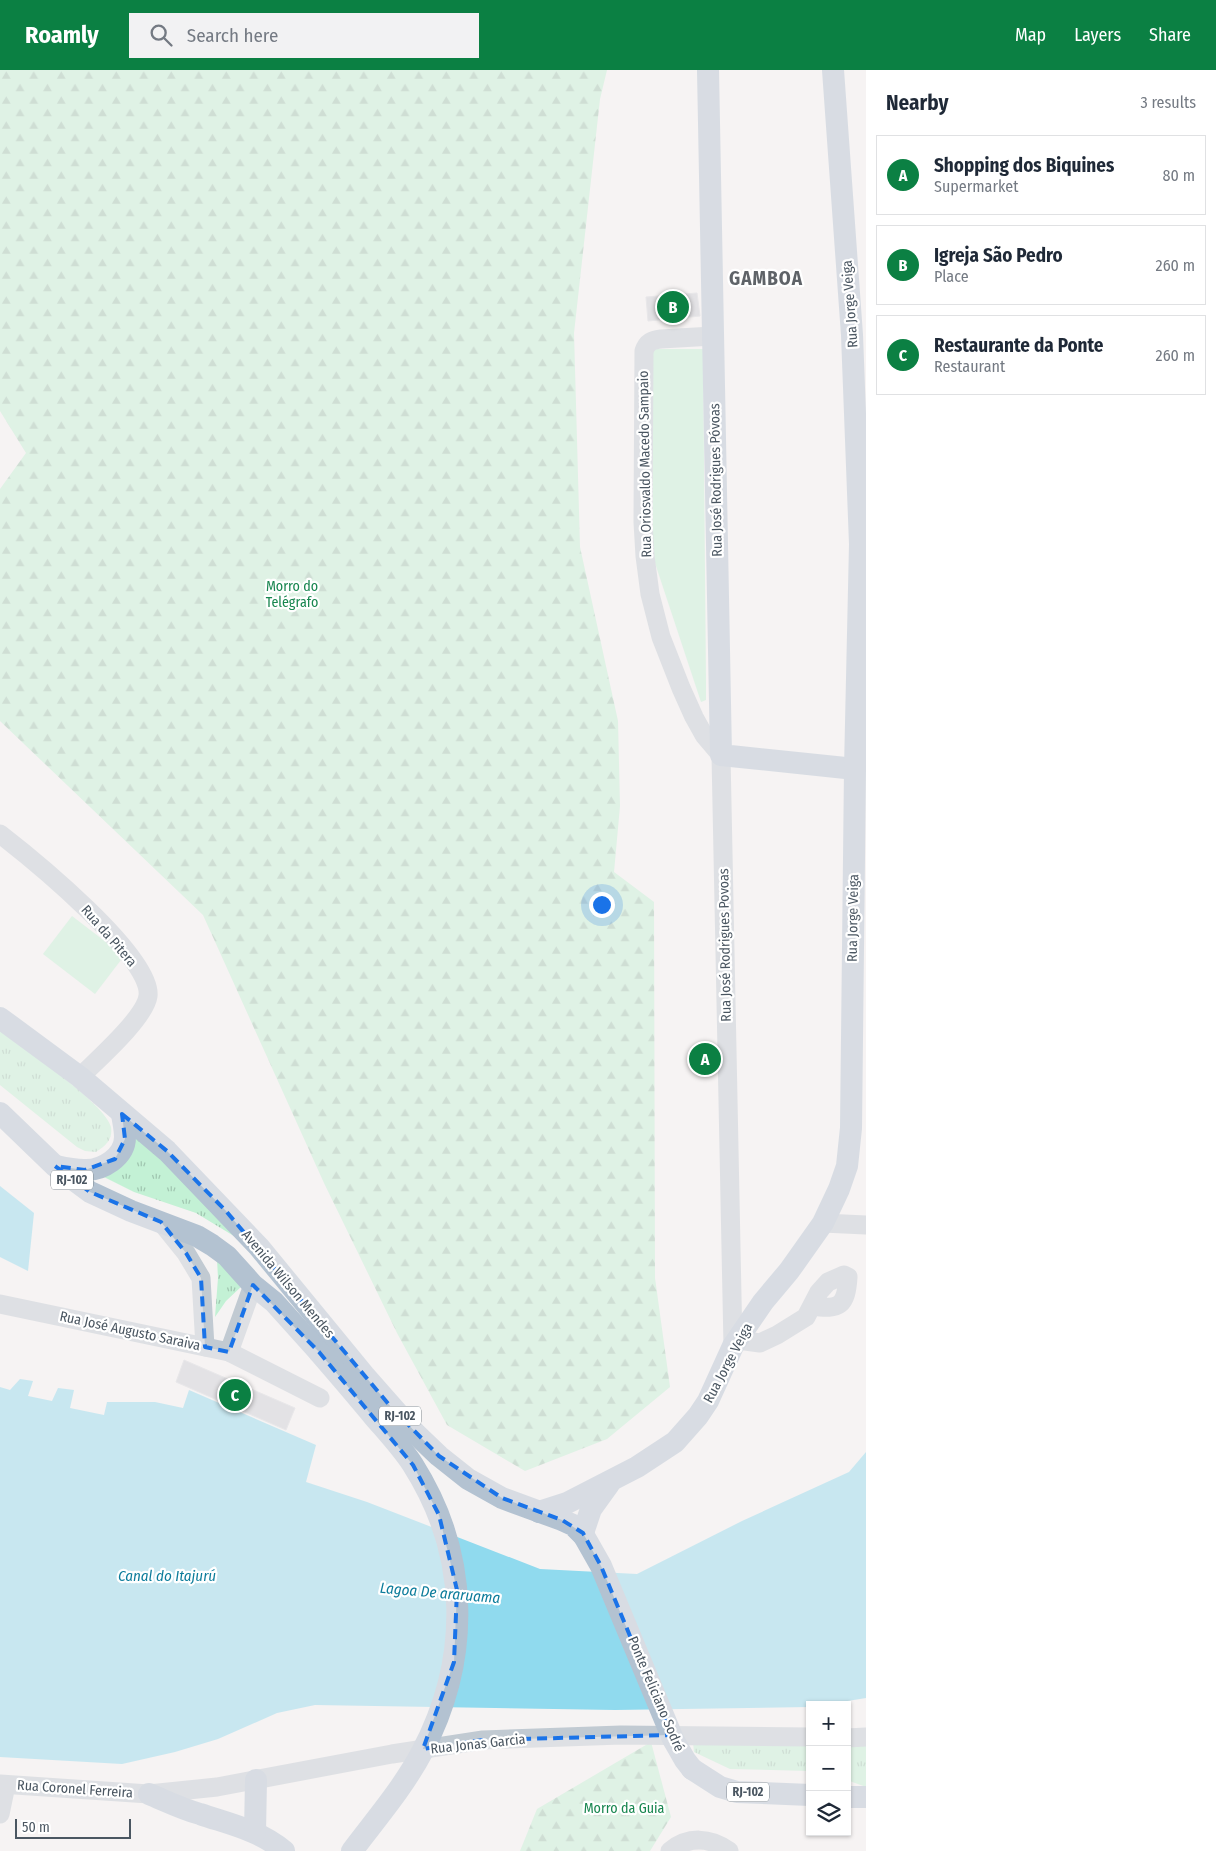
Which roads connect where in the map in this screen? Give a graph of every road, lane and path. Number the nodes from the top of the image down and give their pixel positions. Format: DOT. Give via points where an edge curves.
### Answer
graph roads {
  1 [pos="708,70"];
  2 [pos="832,70"];
  3 [pos="712,336"];
  4 [pos="863,543"];
  5 [pos="721,755"];
  6 [pos="855,769"];
  7 [pos="0,834"];
  8 [pos="0,1018"];
  9 [pos="80,1077"];
  10 [pos="859,1106"];
  11 [pos="0,1113"];
  12 [pos="122,1114"];
  13 [pos="55,1166"];
  14 [pos="161,1222"];
  15 [pos="823,1223"];
  16 [pos="866,1225"];
  17 [pos="259,1247"];
  18 [pos="254,1285"];
  19 [pos="0,1304"];
  20 [pos="812,1306"];
  21 [pos="736,1343"];
  22 [pos="205,1347"];
  23 [pos="229,1352"];
  24 [pos="320,1398"];
  25 [pos="610,1482"];
  26 [pos="539,1512"];
  27 [pos="584,1535"];
  28 [pos="806,1737"];
  29 [pos="866,1737"];
  30 [pos="851,1738"];
  31 [pos="256,1780"];
  32 [pos="3,1784"];
  33 [pos="149,1794"];
  34 [pos="806,1795"];
  35 [pos="851,1797"];
  36 [pos="866,1797"];
  37 [pos="0,1814"];
  38 [pos="255,1832"];
  39 [pos="284,1851"];
  40 [pos="352,1851"];
  41 [pos="670,1851"];
  42 [pos="729,1851"];
  1 -- 3 [label="main road, Rua José Rodrigues Póvoas"];
  2 -- 4 [label="main road, Rua Jorge Veiga" via="852,335"];
  3 -- 5 [label="main road, Rua José Rodrigues Póvoas"];
  3 -- 5 [label="street, Rua Oriosvaldo Macedo Sampaio" via="653,340 644,351 643,522 650,594 662,637 694,717"];
  4 -- 6 [label="main road, Rua Jorge Veiga"];
  5 -- 6 [label="main road"];
  5 -- 21 [label="street, Rua José Rodrigues Povoas"];
  6 -- 10 [label="main road, Rua Jorge Veiga"];
  7 -- 9 [label="street, Rua da Pitera" via="95,916 118,942 148,987 142,1011"];
  8 -- 9 [label="main road, Avenida Wilson Mendes / RJ-102"];
  9 -- 12 [label="main road, Avenida Wilson Mendes / RJ-102"];
  10 -- 15 [label="main road, Rua Jorge Veiga" via="851,1128 847,1166"];
  11 -- 13 [label="main road, Avenida Wilson Mendes / RJ-102"];
  12 -- 13 [label="main road" via="125,1139 120,1153 105,1166 85,1170"];
  12 -- 17 [label="main road, Avenida Wilson Mendes / RJ-102" via="167,1151"];
  13 -- 14 [label="main road, Avenida Wilson Mendes / RJ-102" via="107,1201"];
  14 -- 18 [label="main road, Avenida Wilson Mendes / RJ-102" via="212,1245"];
  14 -- 22 [label="street" via="186,1252 201,1278"];
  15 -- 16 [label="street"];
  15 -- 21 [label="main road, Rua Jorge Veiga" via="762,1302"];
  17 -- 18 [label="main road"];
  17 -- 26 [label="main road, Avenida Wilson Mendes / RJ-102" via="416,1434 468,1479 502,1498"];
  18 -- 23 [label="street"];
  18 -- 40 [label="main road, Avenida Wilson Mendes / RJ-102, bridge" via="274,1302 319,1352 413,1465 439,1515 451,1550 458,1628 454,1662 438,1715 407,1778"];
  19 -- 22 [label="street, Rua José Augusto Saraiva"];
  20 -- 21 [label="street" via="806,1317 777,1335 760,1343"];
  21 -- 25 [label="main road, Rua Jorge Veiga" via="708,1401 687,1430 658,1454"];
  22 -- 23 [label="street, Rua José Augusto Saraiva"];
  23 -- 24 [label="street, Rua José Augusto Saraiva"];
  25 -- 26 [label="main road, Rua Jorge Veiga" via="567,1503"];
  25 -- 27 [label="main road" via="591,1510"];
  26 -- 27 [label="main road, Avenida Wilson Mendes / RJ-102" via="573,1525"];
  27 -- 34 [label="main road, Ponte Feliciano Sodré / RJ-102, bridge" via="601,1566 673,1740 692,1769 720,1787 737,1792"];
  28 -- 31 [label="street, Rua Jonas Garcia" via="621,1735 483,1740"];
  29 -- 30 [label="street"];
  31 -- 33 [label="street, Rua Jonas Garcia"];
  31 -- 38 [label="main road"];
  32 -- 33 [label="street, Rua Coronel Ferreira"];
  32 -- 37 [label="street"];
  33 -- 38 [label="main road"];
  35 -- 36 [label="main road"];
  38 -- 39 [label="main road"];
  41 -- 42 [label="street" via="698,1839"];
}
